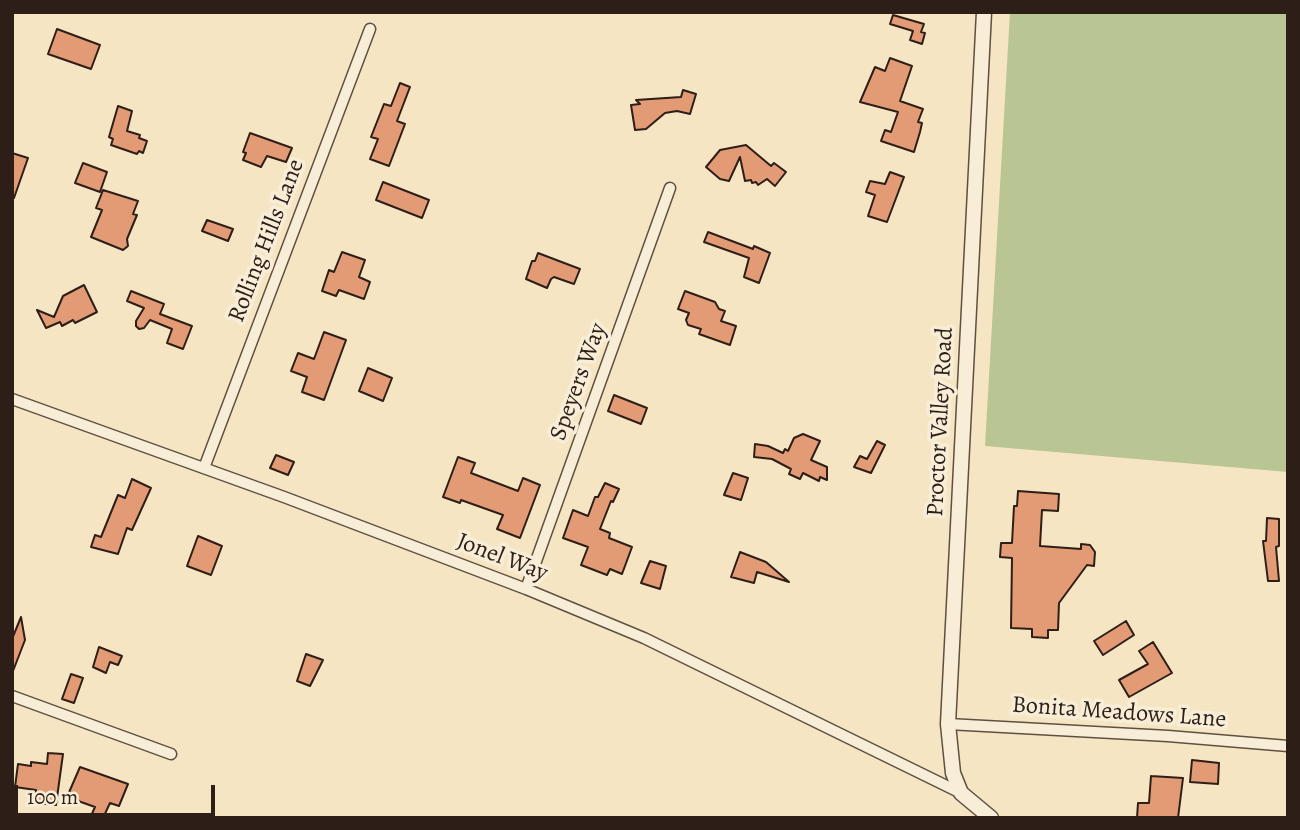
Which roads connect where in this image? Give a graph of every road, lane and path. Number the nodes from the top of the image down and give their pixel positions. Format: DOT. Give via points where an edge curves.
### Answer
graph roads {
  1 [pos="984,12"];
  2 [pos="370,29"];
  3 [pos="670,188"];
  4 [pos="12,399"];
  5 [pos="204,468"];
  6 [pos="526,589"];
  7 [pos="12,695"];
  8 [pos="948,724"];
  9 [pos="1288,746"];
  10 [pos="171,754"];
  11 [pos="961,793"];
  12 [pos="991,818"];
  1 -- 8 [label="street, Proctor Valley Road"];
  2 -- 5 [label="street, Rolling Hills Lane"];
  3 -- 6 [label="street, Speyers Way"];
  4 -- 5 [label="street, Jonel Way"];
  5 -- 6 [label="street, Jonel Way"];
  6 -- 11 [label="street, Jonel Way" via="644,638"];
  7 -- 10 [label="street"];
  8 -- 9 [label="street, Bonita Meadows Lane"];
  8 -- 11 [label="street, Proctor Valley Road" via="953,773"];
  11 -- 12 [label="street"];
}
